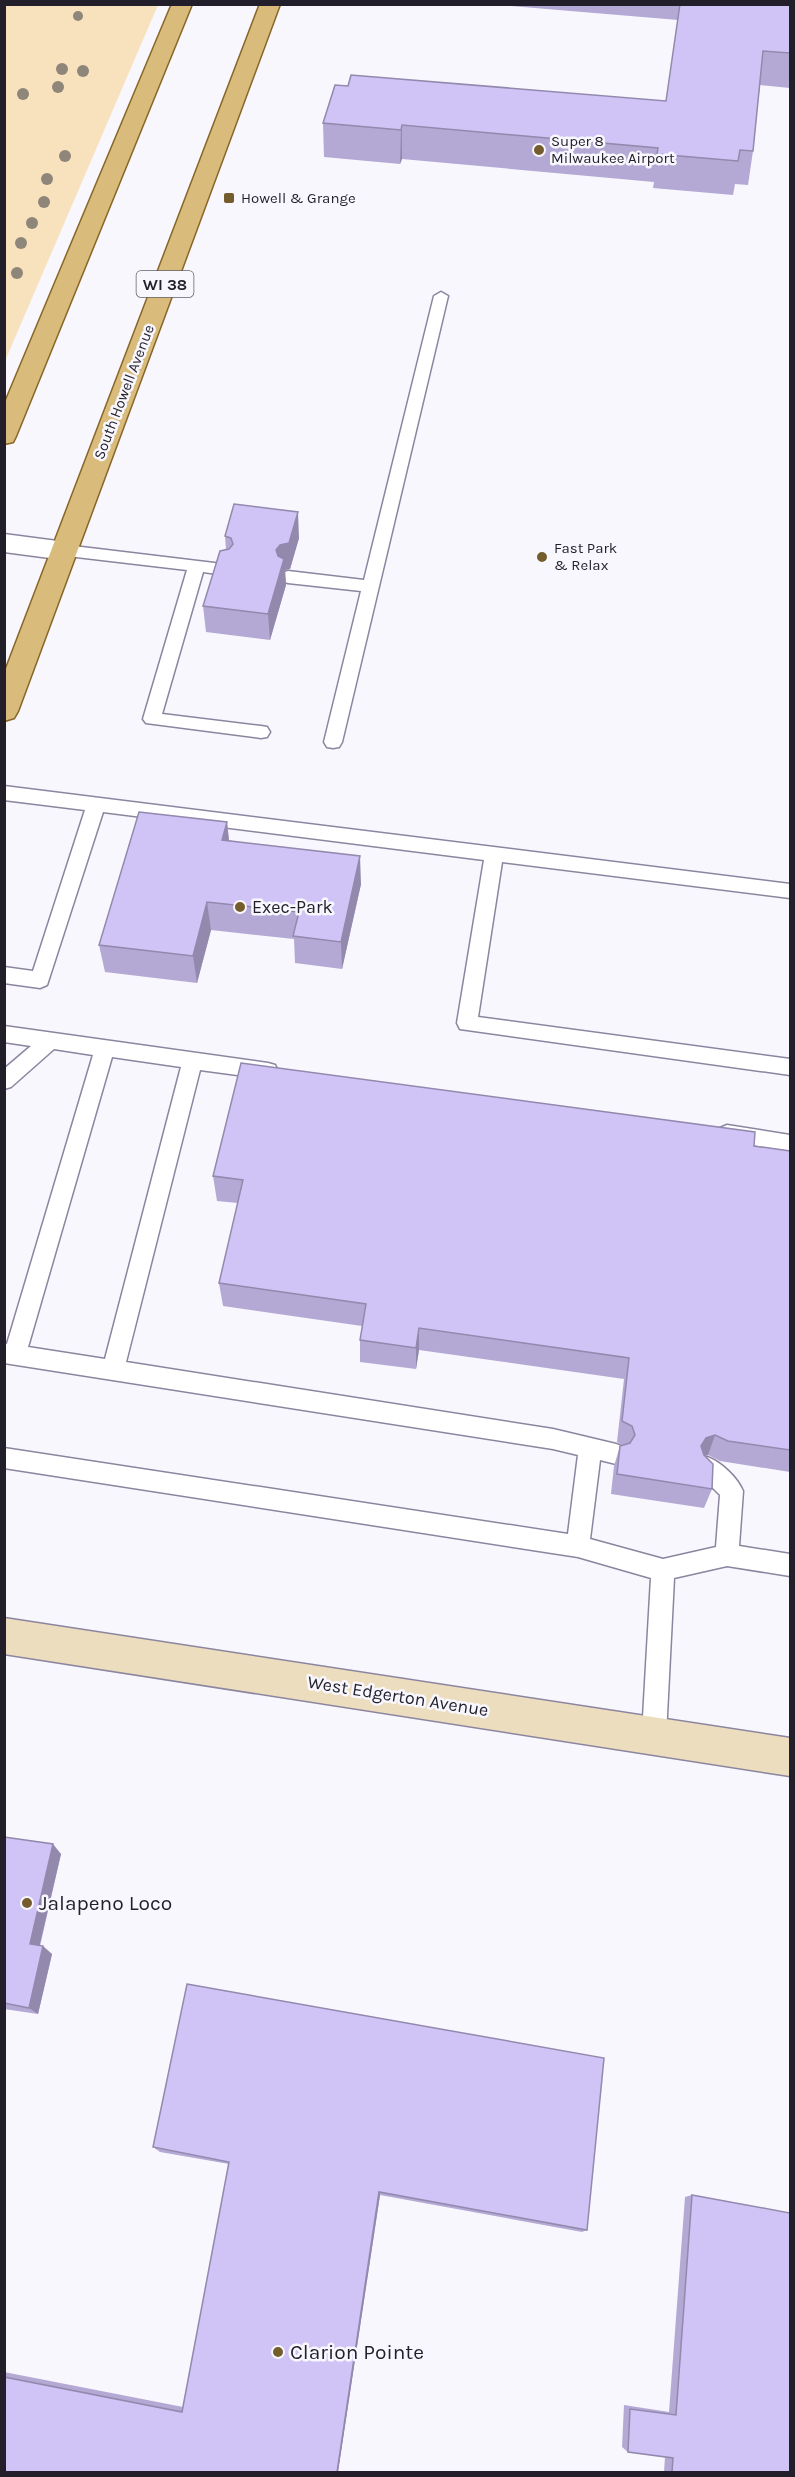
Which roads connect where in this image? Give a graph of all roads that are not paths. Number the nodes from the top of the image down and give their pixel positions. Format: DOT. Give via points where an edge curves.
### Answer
graph roads {
  1 [pos="182,4"];
  2 [pos="270,4"];
  3 [pos="441,296"];
  4 [pos="4,436"];
  5 [pos="4,543"];
  6 [pos="65,550"];
  7 [pos="197,566"];
  8 [pos="225,569"];
  9 [pos="288,577"];
  10 [pos="371,586"];
  11 [pos="4,711"];
  12 [pos="261,732"];
  13 [pos="333,742"];
  14 [pos="4,793"];
  15 [pos="96,805"];
  16 [pos="494,854"];
  17 [pos="790,891"];
  18 [pos="4,975"];
  19 [pos="4,1034"];
  20 [pos="50,1041"];
  21 [pos="105,1048"];
  22 [pos="192,1061"];
  23 [pos="790,1066"];
  24 [pos="286,1074"];
  25 [pos="4,1081"];
  26 [pos="708,1132"];
  27 [pos="790,1143"];
  28 [pos="10,1354"];
  29 [pos="113,1370"];
  30 [pos="590,1448"];
  31 [pos="616,1454"];
  32 [pos="4,1458"];
  33 [pos="707,1467"];
  34 [pos="578,1546"];
  35 [pos="727,1555"];
  36 [pos="790,1565"];
  37 [pos="663,1570"];
  38 [pos="4,1636"];
  39 [pos="654,1735"];
  40 [pos="790,1756"];
  1 -- 4 [label="main road"];
  2 -- 6 [label="main road, South Howell Avenue / WI 38"];
  3 -- 10 [label="lane"];
  5 -- 6 [label="street"];
  6 -- 7 [label="lane"];
  6 -- 11 [label="main road, South Howell Avenue / WI 38"];
  7 -- 8 [label="lane"];
  7 -- 12 [label="lane" via="152,719"];
  9 -- 10 [label="lane"];
  10 -- 13 [label="lane"];
  14 -- 15 [label="lane"];
  15 -- 16 [label="lane"];
  15 -- 18 [label="lane" via="40,980"];
  16 -- 17 [label="lane"];
  16 -- 23 [label="lane" via="467,1023"];
  19 -- 20 [label="lane"];
  20 -- 21 [label="lane"];
  20 -- 25 [label="lane"];
  21 -- 22 [label="lane"];
  21 -- 28 [label="lane"];
  22 -- 24 [label="lane"];
  22 -- 29 [label="lane"];
  26 -- 27 [label="lane"];
  28 -- 29 [label="lane"];
  29 -- 30 [label="lane"];
  30 -- 31 [label="lane"];
  30 -- 34 [label="lane"];
  32 -- 34 [label="lane"];
  33 -- 35 [label="lane" via="732,1491"];
  34 -- 37 [label="lane"];
  35 -- 36 [label="lane"];
  35 -- 37 [label="lane"];
  37 -- 39 [label="lane"];
  38 -- 39 [label="street, West Edgerton Avenue"];
  39 -- 40 [label="street, West Edgerton Avenue"];
}
